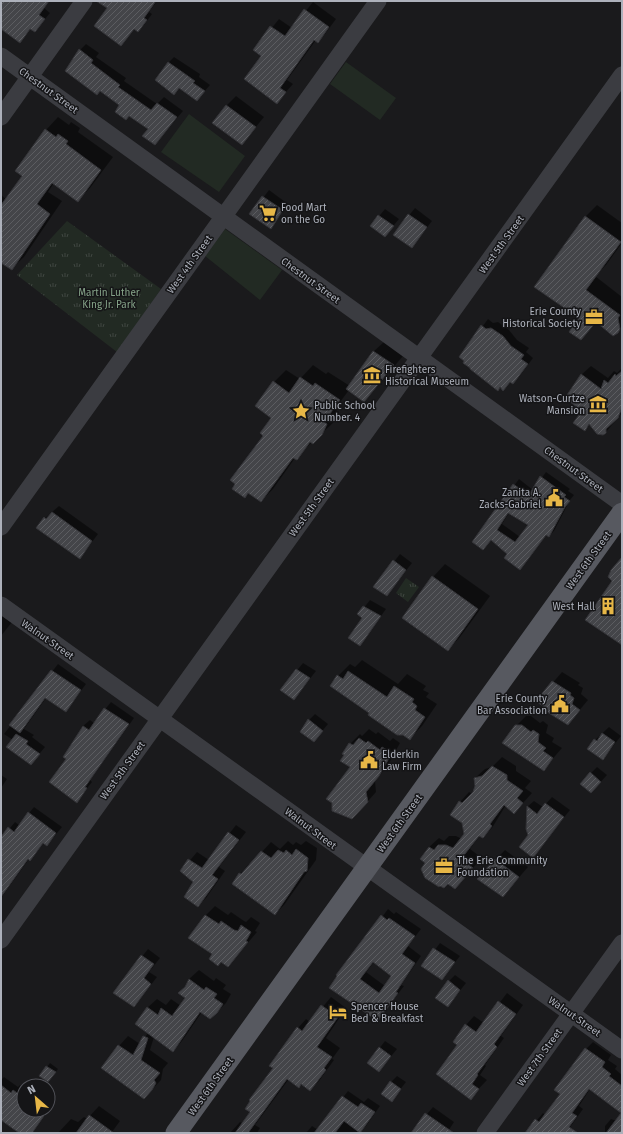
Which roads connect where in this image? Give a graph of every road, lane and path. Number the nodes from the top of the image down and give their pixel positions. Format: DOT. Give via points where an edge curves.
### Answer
graph roads {
  1 [pos="84,1"];
  2 [pos="378,1"];
  3 [pos="1,56"];
  4 [pos="622,75"];
  5 [pos="30,77"];
  6 [pos="1,117"];
  7 [pos="223,217"];
  8 [pos="419,358"];
  9 [pos="622,504"];
  10 [pos="622,513"];
  11 [pos="1,527"];
  12 [pos="1,606"];
  13 [pos="160,718"];
  14 [pos="366,868"];
  15 [pos="1,940"];
  16 [pos="622,943"];
  17 [pos="571,1014"];
  18 [pos="622,1050"];
  19 [pos="176,1133"];
  20 [pos="485,1133"];
  1 -- 5 [label="street"];
  2 -- 7 [label="street, West 4th Street"];
  3 -- 5 [label="street, Chestnut Street"];
  4 -- 8 [label="street, West 5th Street"];
  5 -- 6 [label="street"];
  5 -- 7 [label="street, Chestnut Street"];
  7 -- 8 [label="street, Chestnut Street"];
  7 -- 11 [label="street, West 4th Street"];
  8 -- 9 [label="street, Chestnut Street"];
  8 -- 13 [label="street, West 5th Street"];
  10 -- 14 [label="main road, West 6th Street"];
  12 -- 13 [label="street, Walnut Street"];
  13 -- 14 [label="street, Walnut Street"];
  13 -- 15 [label="street, West 5th Street"];
  14 -- 17 [label="street, Walnut Street"];
  14 -- 19 [label="main road, West 6th Street"];
  16 -- 17 [label="street, West 7th Street"];
  17 -- 18 [label="street, Walnut Street"];
  17 -- 20 [label="street, West 7th Street"];
}
